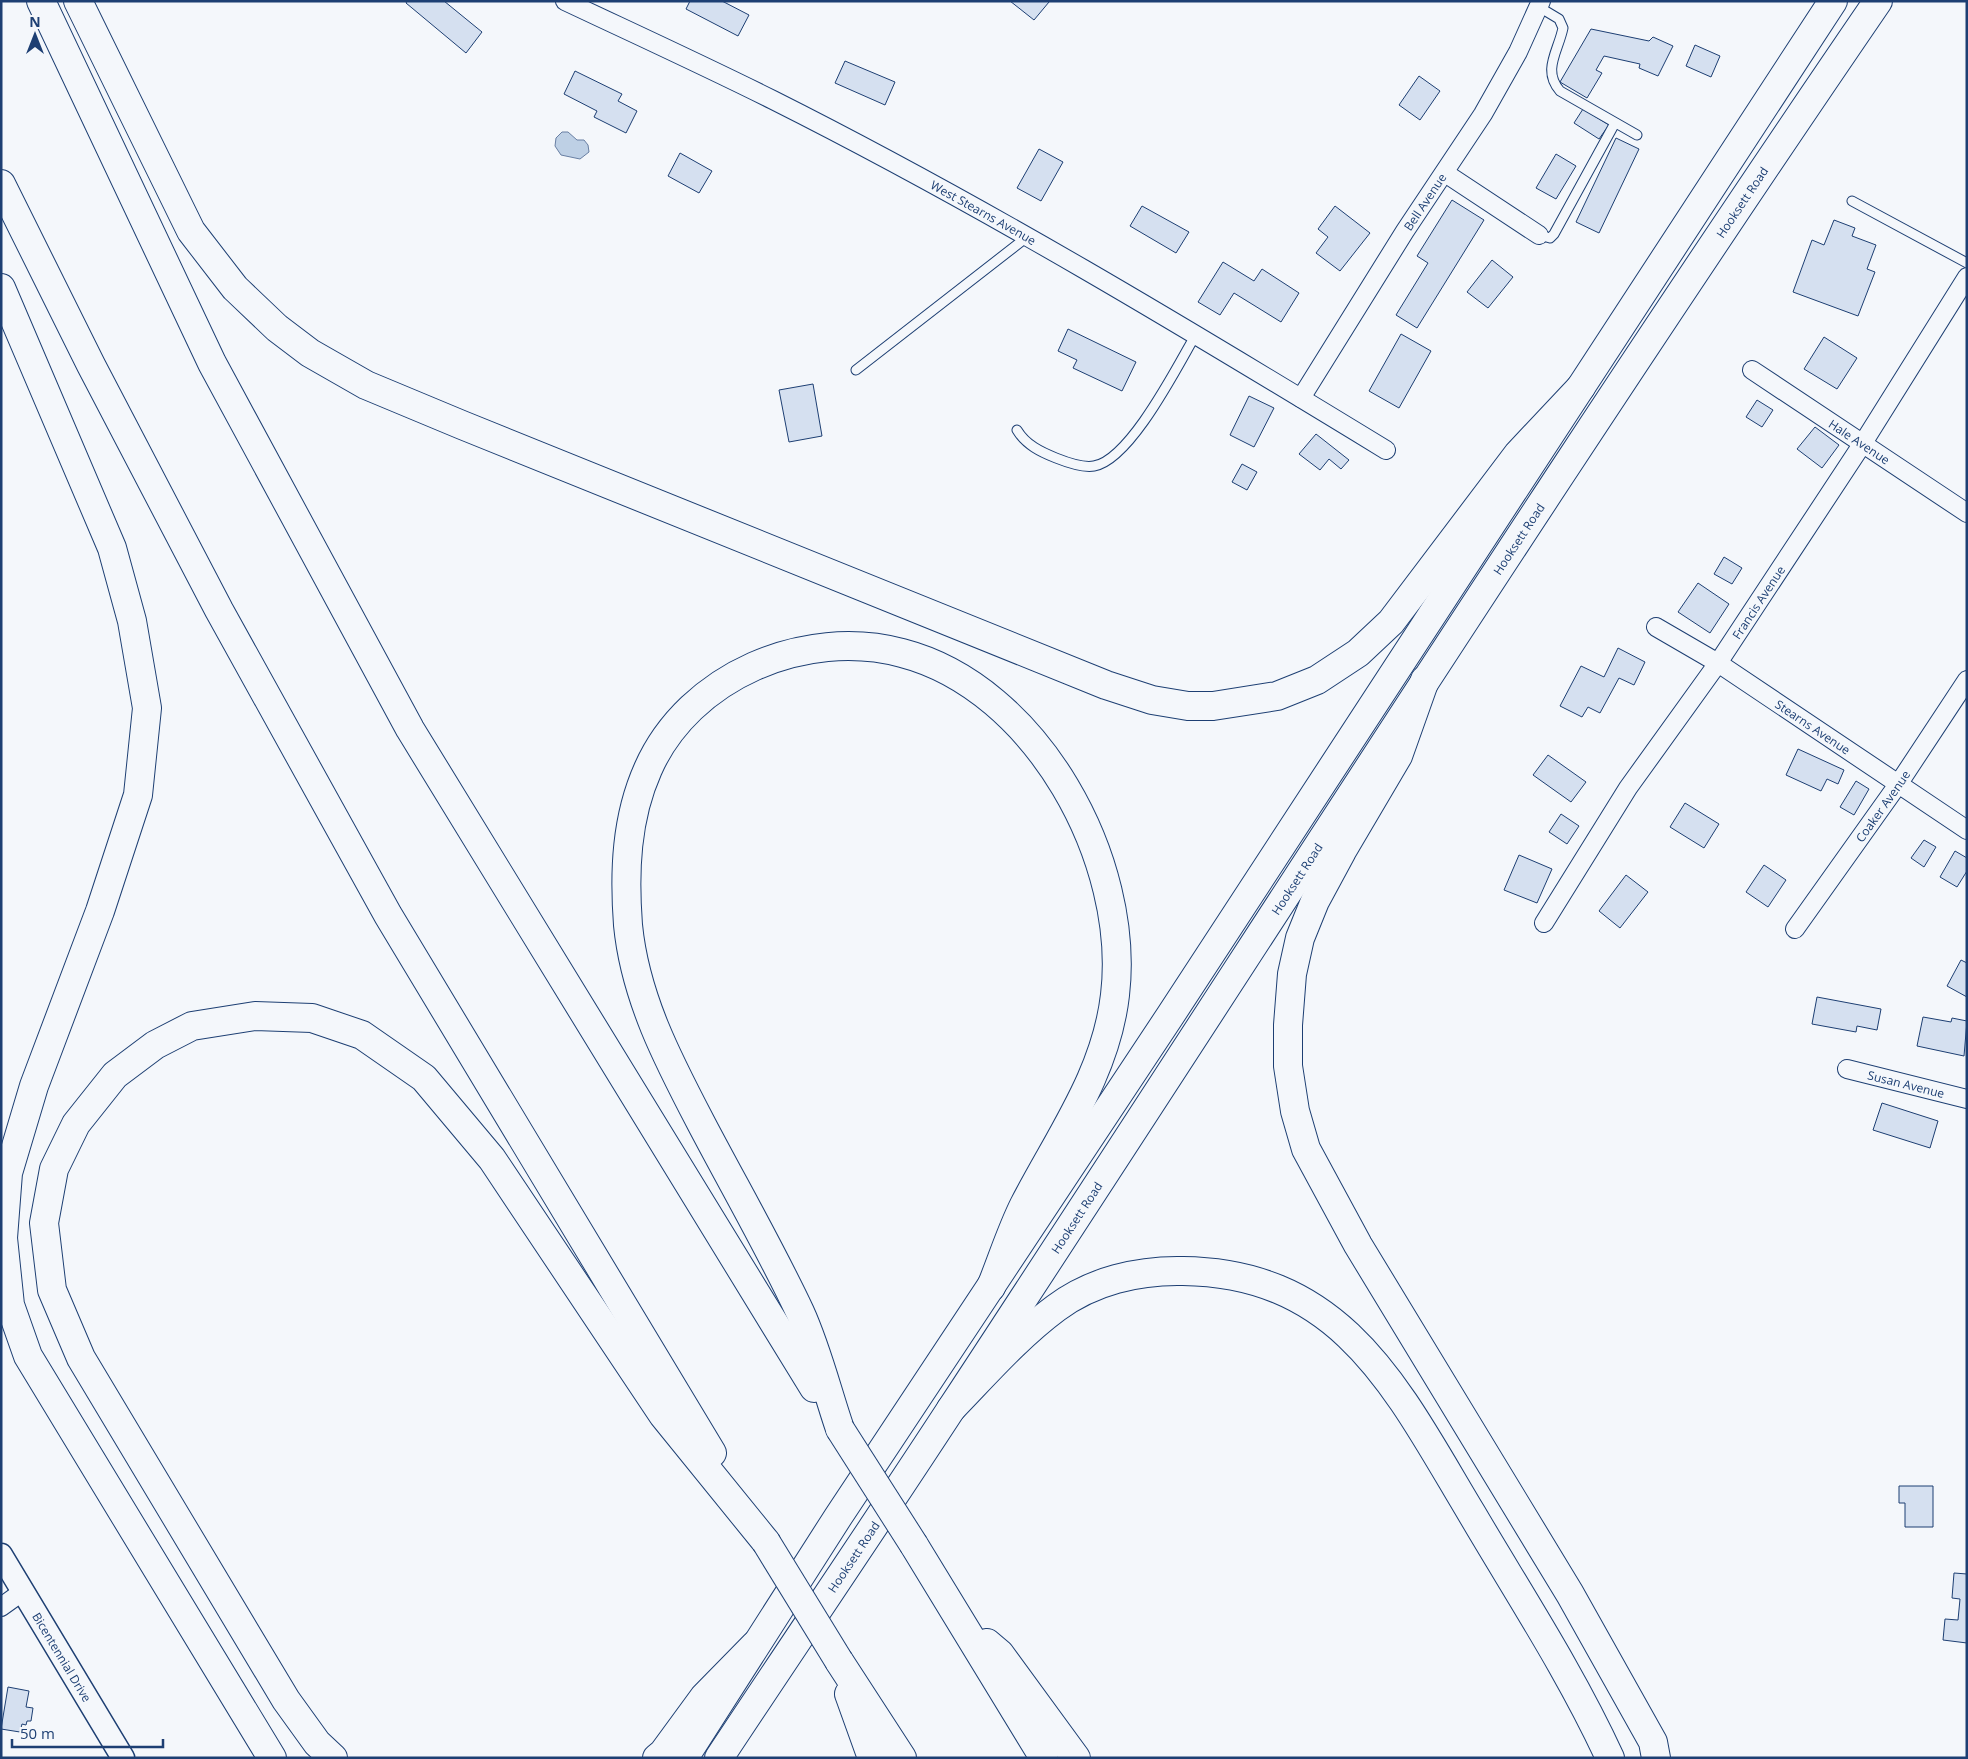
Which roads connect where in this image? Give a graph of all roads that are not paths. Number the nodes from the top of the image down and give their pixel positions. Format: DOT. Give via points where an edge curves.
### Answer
graph roads {
  1 [pos="41,1"];
  2 [pos="78,1"];
  3 [pos="565,1"];
  4 [pos="1834,1"];
  5 [pos="1878,1"];
  6 [pos="1540,4"];
  7 [pos="1615,123"];
  8 [pos="1637,135"];
  9 [pos="1445,173"];
  10 [pos="1,184"];
  11 [pos="1852,201"];
  12 [pos="1539,234"];
  13 [pos="1027,237"];
  14 [pos="1967,263"];
  15 [pos="1967,277"];
  16 [pos="1,288"];
  17 [pos="1195,336"];
  18 [pos="856,370"];
  19 [pos="1752,370"];
  20 [pos="1581,387"];
  21 [pos="1301,398"];
  22 [pos="1017,430"];
  23 [pos="1863,443"];
  24 [pos="1386,450"];
  25 [pos="1967,513"];
  26 [pos="1656,627"];
  27 [pos="1718,664"];
  28 [pos="1426,680"];
  29 [pos="1967,680"];
  30 [pos="1899,783"];
  31 [pos="1967,830"];
  32 [pos="1544,923"];
  33 [pos="1796,929"];
  34 [pos="1847,1069"];
  35 [pos="1967,1099"];
  36 [pos="990,1287"];
  37 [pos="952,1409"];
  38 [pos="840,1430"];
  39 [pos="766,1542"];
  40 [pos="1,1555"];
  41 [pos="22,1592"];
  42 [pos="1,1607"];
  43 [pos="956,1616"];
  44 [pos="755,1645"];
  45 [pos="839,1661"];
  46 [pos="123,1758"];
  47 [pos="272,1758"];
  48 [pos="333,1758"];
  49 [pos="657,1758"];
  50 [pos="684,1758"];
  51 [pos="719,1758"];
  52 [pos="872,1758"];
  53 [pos="902,1758"];
  54 [pos="1044,1758"];
  55 [pos="1076,1758"];
  56 [pos="1610,1758"];
  57 [pos="1656,1758"];
  1 -- 38 [label="main road" via="212,362 410,729"];
  2 -- 20 [label="main road" via="191,230 235,288 277,328 310,353 366,385 462,425 1106,685 1152,700 1213,706 1278,696 1317,680 1358,653 1391,622 1518,454"];
  3 -- 13 [label="street, West Stearns Avenue" via="774,100"];
  4 -- 20 [label="main road"];
  5 -- 28 [label="main road, Hooksett Road"];
  6 -- 7 [label="lane" via="1559,19 1563,28 1551,69 1552,82 1560,92"];
  6 -- 9 [label="street, Bell Avenue" via="1518,52"];
  7 -- 8 [label="lane"];
  7 -- 12 [label="lane" via="1554,234 1550,238"];
  9 -- 12 [label="street"];
  9 -- 21 [label="street, Bell Avenue" via="1405,230"];
  10 -- 39 [label="main road" via="219,610 388,915"];
  11 -- 14 [label="lane"];
  13 -- 17 [label="street, West Stearns Avenue" via="1144,303"];
  13 -- 18 [label="lane"];
  15 -- 23 [label="street, Francis Avenue"];
  16 -- 47 [label="main road" via="112,548 132,621 147,708 138,795 100,911 34,1086 8,1173 3,1238 10,1305 28,1356"];
  17 -- 21 [label="street, West Stearns Avenue"];
  17 -- 22 [label="lane" via="1152,410 1122,449 1094,466 1066,462 1038,451"];
  19 -- 23 [label="street, Hale Avenue"];
  20 -- 36 [label="main road"];
  21 -- 24 [label="street, West Stearns Avenue"];
  23 -- 25 [label="street, Hale Avenue"];
  23 -- 27 [label="street, Francis Avenue"];
  26 -- 27 [label="street, Stearns Avenue"];
  27 -- 30 [label="street, Stearns Avenue"];
  27 -- 32 [label="street, Francis Avenue" via="1628,788"];
  28 -- 37 [label="main road, Hooksett Road"];
  28 -- 57 [label="main road" via="1398,756 1315,901 1300,938 1292,974 1288,1025 1288,1066 1295,1111 1306,1149 1358,1246 1570,1594 1653,1742"];
  29 -- 30 [label="street, Coaker Avenue"];
  30 -- 31 [label="street, Stearns Avenue"];
  30 -- 33 [label="street, Coaker Avenue"];
  34 -- 35 [label="street, Susan Avenue"];
  36 -- 38 [label="main road" via="1023,1208 1091,1081 1115,997 1115,933 1110,896 1087,825 1048,760 1017,726 963,680 932,664 900,652 863,647 823,647 752,665 691,709 665,738 649,767 635,805 627,844 629,928 635,971 651,1021 802,1316"];
  36 -- 44 [label="main road"];
  37 -- 51 [label="main road, Hooksett Road"];
  37 -- 56 [label="main road" via="1020,1338 1057,1307 1087,1290 1124,1276 1160,1270 1238,1276 1308,1303 1364,1349 1390,1383 1586,1706"];
  38 -- 43 [label="main road, bridge"];
  39 -- 45 [label="main road, bridge"];
  39 -- 48 [label="main road" via="663,1415 492,1159 424,1078 362,1035 312,1018 255,1016 192,1026 155,1045 115,1075 76,1124 54,1169 44,1223 52,1290 81,1358 281,1691 317,1743"];
  40 -- 41 [label="street, Bicentennial Drive"];
  41 -- 42 [label="street"];
  41 -- 46 [label="street, Bicentennial Drive"];
  43 -- 54 [label="main road"];
  43 -- 55 [label="main road" via="1000,1654"];
  44 -- 49 [label="main road" via="704,1696"];
  44 -- 50 [label="main road"];
  45 -- 52 [label="main road"];
  45 -- 53 [label="main road"];
}
